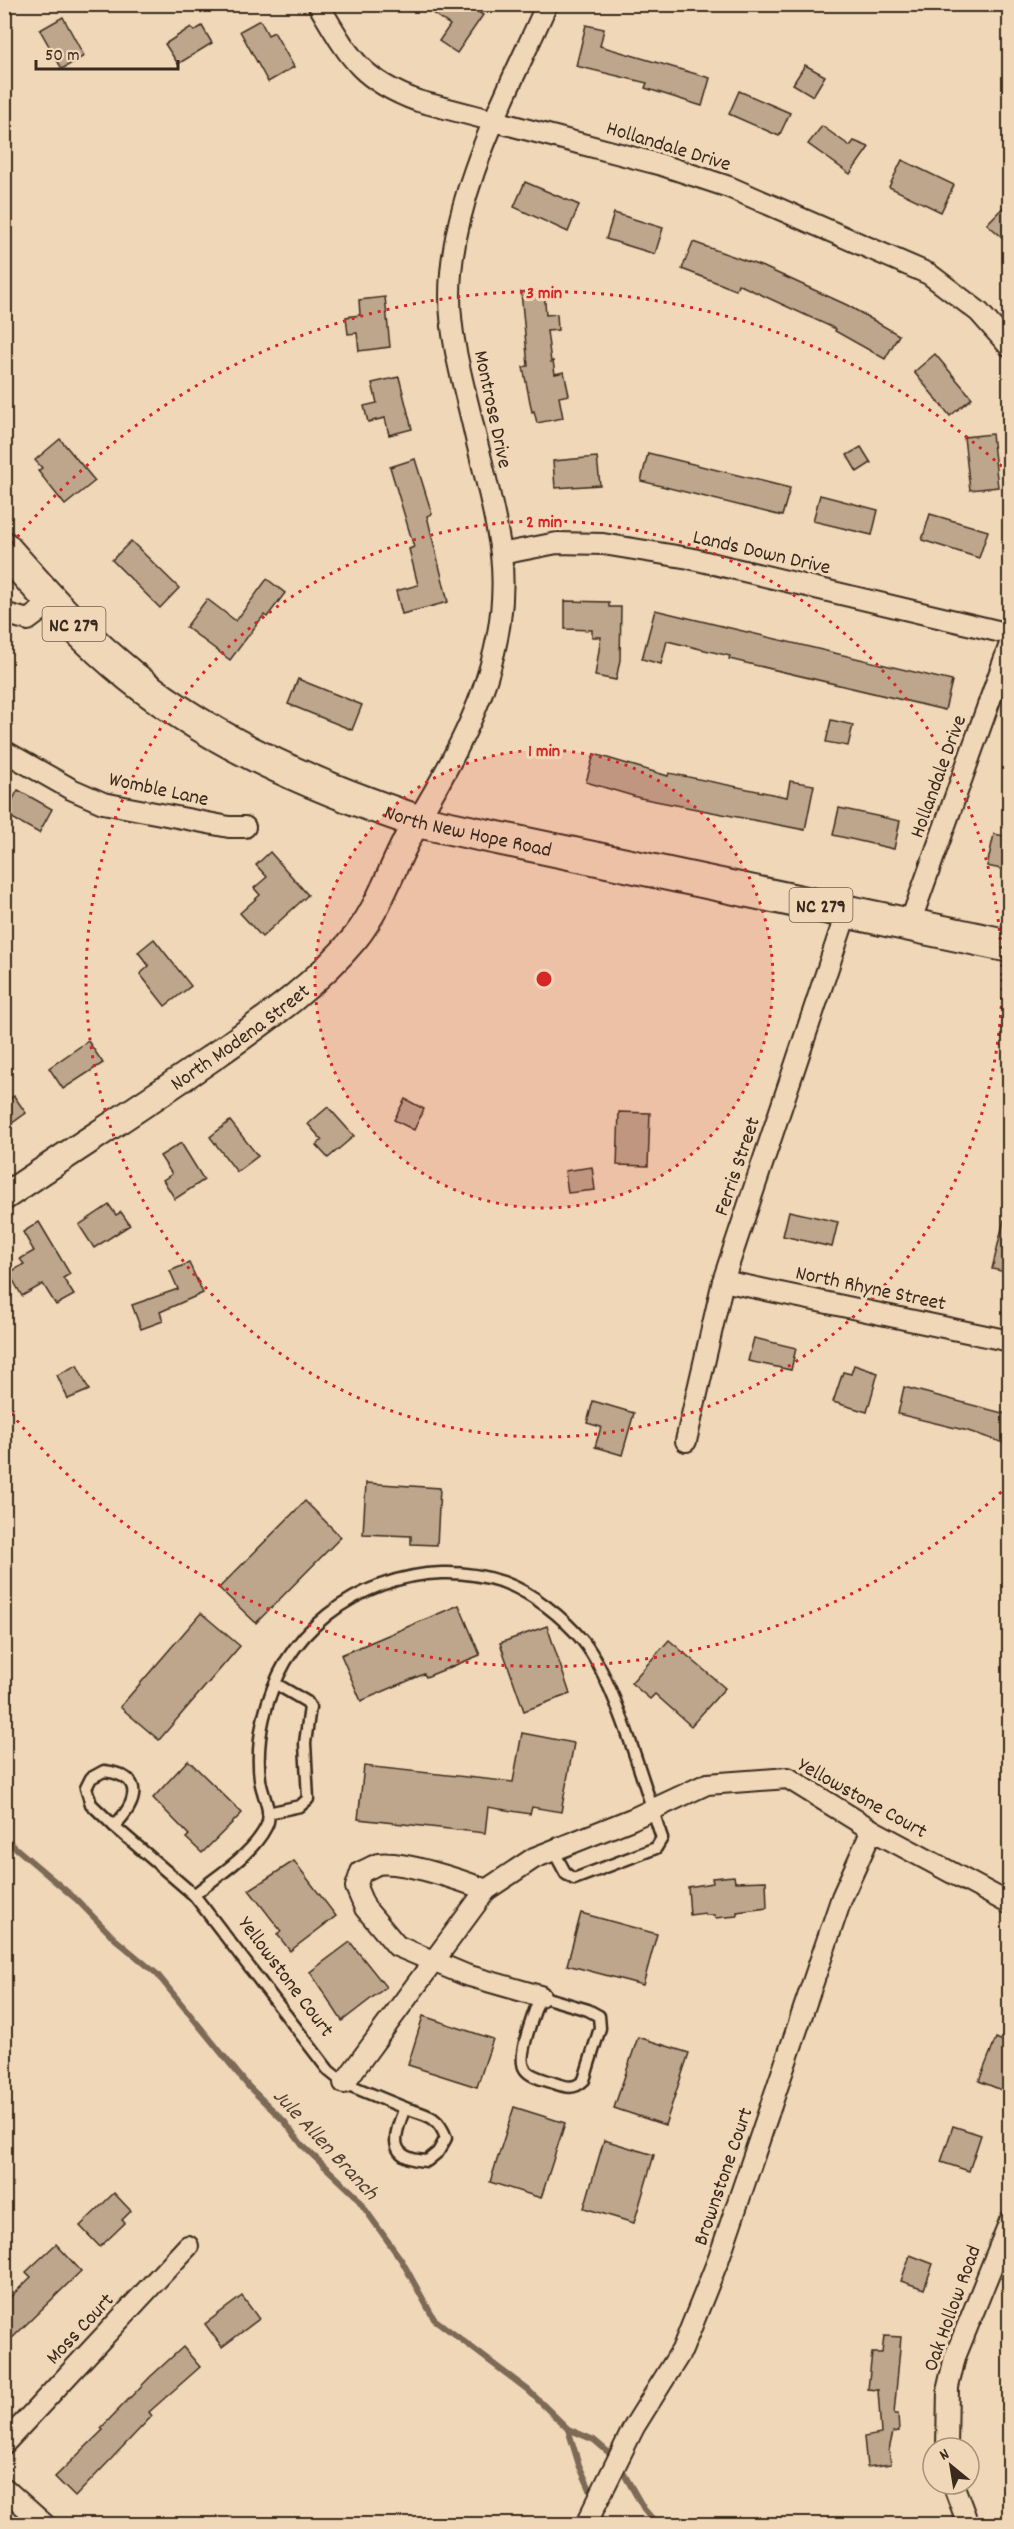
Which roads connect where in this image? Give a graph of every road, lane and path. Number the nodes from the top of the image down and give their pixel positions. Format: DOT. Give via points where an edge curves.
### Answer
graph roads {
  1 [pos="318,4"];
  2 [pos="547,4"];
  3 [pos="495,120"];
  4 [pos="1010,347"];
  5 [pos="4,548"];
  6 [pos="501,554"];
  7 [pos="52,603"];
  8 [pos="4,613"];
  9 [pos="1010,634"];
  10 [pos="1010,644"];
  11 [pos="4,751"];
  12 [pos="417,821"];
  13 [pos="245,827"];
  14 [pos="847,911"];
  15 [pos="910,923"];
  16 [pos="1010,946"];
  17 [pos="4,1197"];
  18 [pos="723,1281"];
  19 [pos="1010,1341"];
  20 [pos="686,1442"];
  21 [pos="276,1684"];
  22 [pos="651,1808"];
  23 [pos="268,1813"];
  24 [pos="114,1826"];
  25 [pos="872,1830"];
  26 [pos="553,1850"];
  27 [pos="486,1890"];
  28 [pos="194,1895"];
  29 [pos="1010,1905"];
  30 [pos="434,1961"];
  31 [pos="540,1996"];
  32 [pos="344,2083"];
  33 [pos="405,2108"];
  34 [pos="1010,2222"];
  35 [pos="188,2246"];
  36 [pos="947,2436"];
  37 [pos="4,2444"];
  38 [pos="4,2488"];
  39 [pos="958,2496"];
  40 [pos="44,2524"];
  41 [pos="586,2524"];
  42 [pos="968,2524"];
  1 -- 3 [label="street, Hollandale Drive" via="345,50 367,75 389,90"];
  2 -- 3 [label="street, Montrose Drive"];
  3 -- 4 [label="street, Hollandale Drive" via="729,187 929,274 979,312"];
  3 -- 6 [label="street, Montrose Drive" via="463,207 453,254 450,297 454,339"];
  5 -- 7 [label="main road, North New Hope Road / NC 279"];
  6 -- 9 [label="street, Lands Down Drive" via="557,543 614,545 689,558"];
  6 -- 12 [label="street, Montrose Drive" via="502,609 497,650 451,765"];
  7 -- 8 [label="street" via="28,620"];
  7 -- 12 [label="main road, North New Hope Road / NC 279" via="115,663 207,729 303,778"];
  10 -- 15 [label="street, Hollandale Drive"];
  11 -- 13 [label="street, Womble Lane" via="103,803"];
  12 -- 14 [label="main road, North New Hope Road / NC 279"];
  12 -- 17 [label="street, North Modena Street" via="400,849 382,895 356,936 321,974 280,1010 167,1090"];
  14 -- 15 [label="main road, North New Hope Road / NC 279"];
  14 -- 18 [label="street, Ferris Street"];
  15 -- 16 [label="main road, North New Hope Road / NC 279"];
  18 -- 19 [label="street, North Rhyne Street"];
  18 -- 20 [label="street, Ferris Street"];
  21 -- 22 [label="lane" via="286,1662 314,1624 349,1599 389,1581 430,1574 469,1575 504,1583 560,1617 584,1643 619,1714"];
  21 -- 23 [label="lane" via="265,1710 259,1742 260,1780"];
  21 -- 23 [label="lane" via="310,1707 305,1743 309,1786 308,1800 300,1806"];
  22 -- 25 [label="street, Yellowstone Court" via="707,1784 788,1778"];
  22 -- 26 [label="street, Yellowstone Court"];
  22 -- 26 [label="lane" via="662,1838 656,1848 636,1857 574,1879 566,1874"];
  23 -- 28 [label="lane" via="268,1826 251,1848"];
  24 -- 24 [label="lane, Yellowstone Court" via="91,1804 86,1788 91,1778 104,1771 120,1773 130,1780 134,1794 130,1807"];
  24 -- 28 [label="lane, Yellowstone Court"];
  25 -- 29 [label="street, Yellowstone Court"];
  25 -- 41 [label="street, Brownstone Court" via="842,1897 719,2258 682,2350 634,2427"];
  26 -- 27 [label="street, Yellowstone Court"];
  27 -- 30 [label="street, Yellowstone Court"];
  27 -- 30 [label="street" via="454,1876 379,1864 361,1872 356,1887 365,1908 384,1932 397,1947"];
  28 -- 32 [label="lane, Yellowstone Court" via="329,2071"];
  30 -- 31 [label="street" via="466,1975"];
  30 -- 32 [label="street, Yellowstone Court"];
  31 -- 31 [label="lane" via="521,2057 524,2068 568,2088 579,2085 600,2028 599,2016"];
  32 -- 33 [label="lane, Yellowstone Court"];
  33 -- 33 [label="lane, Yellowstone Court" via="395,2142 411,2160 427,2161 446,2138 441,2124"];
  34 -- 36 [label="street, Oak Hollow Road" via="955,2357 948,2387"];
  35 -- 37 [label="street, Moss Court"];
  38 -- 40 [label="street"];
  39 -- 42 [label="street"];
}
